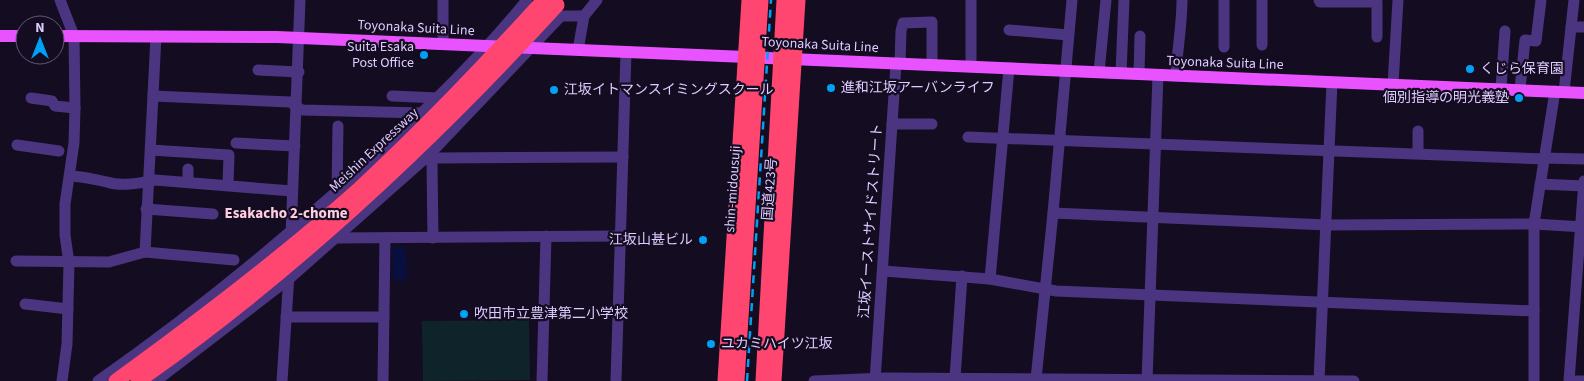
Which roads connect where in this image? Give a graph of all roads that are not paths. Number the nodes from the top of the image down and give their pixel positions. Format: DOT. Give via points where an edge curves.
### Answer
graph roads {
  1 [pos="60,0"];
  2 [pos="300,0"];
  3 [pos="444,0"];
  4 [pos="527,0"];
  5 [pos="597,0"];
  6 [pos="749,0"];
  7 [pos="761,0"];
  8 [pos="784,0"];
  9 [pos="798,0"];
  10 [pos="971,0"];
  11 [pos="1072,0"];
  12 [pos="1106,0"];
  13 [pos="1124,0"];
  14 [pos="1182,0"];
  15 [pos="1224,0"];
  16 [pos="1262,0"];
  17 [pos="1319,0"];
  18 [pos="1398,0"];
  19 [pos="1541,0"];
  20 [pos="553,4"];
  21 [pos="1577,4"];
  22 [pos="584,16"];
  23 [pos="1571,27"];
  24 [pos="1584,27"];
  25 [pos="1009,30"];
  26 [pos="1505,31"];
  27 [pos="1068,35"];
  28 [pos="0,36"];
  29 [pos="15,36"];
  30 [pos="65,36"];
  31 [pos="74,36"];
  32 [pos="156,36"];
  33 [pos="1140,36"];
  34 [pos="1377,37"];
  35 [pos="300,38"];
  36 [pos="442,44"];
  37 [pos="1262,45"];
  38 [pos="489,46"];
  39 [pos="1224,47"];
  40 [pos="531,48"];
  41 [pos="578,50"];
  42 [pos="626,52"];
  43 [pos="745,56"];
  44 [pos="796,59"];
  45 [pos="898,64"];
  46 [pos="932,65"];
  47 [pos="971,67"];
  48 [pos="1009,68"];
  49 [pos="258,70"];
  50 [pos="1064,70"];
  51 [pos="299,72"];
  52 [pos="1099,72"];
  53 [pos="1120,73"];
  54 [pos="1139,74"];
  55 [pos="1158,75"];
  56 [pos="1176,76"];
  57 [pos="1332,82"];
  58 [pos="1393,84"];
  59 [pos="1501,88"];
  60 [pos="1520,89"];
  61 [pos="1559,92"];
  62 [pos="1584,93"];
  63 [pos="153,96"];
  64 [pos="392,96"];
  65 [pos="32,98"];
  66 [pos="438,98"];
  67 [pos="297,106"];
  68 [pos="75,108"];
  69 [pos="422,113"];
  70 [pos="892,124"];
  71 [pos="932,124"];
  72 [pos="338,126"];
  73 [pos="1418,131"];
  74 [pos="968,137"];
  75 [pos="1003,139"];
  76 [pos="1060,140"];
  77 [pos="236,143"];
  78 [pos="1155,143"];
  79 [pos="17,145"];
  80 [pos="295,146"];
  81 [pos="151,150"];
  82 [pos="59,151"];
  83 [pos="1330,152"];
  84 [pos="1418,153"];
  85 [pos="428,156"];
  86 [pos="623,157"];
  87 [pos="1544,159"];
  88 [pos="1584,159"];
  89 [pos="188,168"];
  90 [pos="71,176"];
  91 [pos="1584,181"];
  92 [pos="147,182"];
  93 [pos="188,182"];
  94 [pos="1540,184"];
  95 [pos="228,185"];
  96 [pos="1584,186"];
  97 [pos="292,191"];
  98 [pos="337,191"];
  99 [pos="146,209"];
  100 [pos="1053,212"];
  101 [pos="213,214"];
  102 [pos="1153,218"];
  103 [pos="1534,224"];
  104 [pos="1328,225"];
  105 [pos="1581,227"];
  106 [pos="292,231"];
  107 [pos="546,236"];
  108 [pos="621,236"];
  109 [pos="335,238"];
  110 [pos="384,238"];
  111 [pos="433,238"];
  112 [pos="144,252"];
  113 [pos="234,260"];
  114 [pos="16,262"];
  115 [pos="69,263"];
  116 [pos="883,271"];
  117 [pos="962,276"];
  118 [pos="289,279"];
  119 [pos="990,279"];
  120 [pos="1046,289"];
  121 [pos="1149,294"];
  122 [pos="1323,303"];
  123 [pos="25,304"];
  124 [pos="68,309"];
  125 [pos="1534,311"];
  126 [pos="286,317"];
  127 [pos="384,317"];
  128 [pos="955,378"];
  129 [pos="1036,379"];
  130 [pos="875,380"];
  131 [pos="972,380"];
  132 [pos="1147,380"];
  133 [pos="1584,380"];
  134 [pos="62,381"];
  135 [pos="98,381"];
  136 [pos="116,381"];
  137 [pos="138,381"];
  138 [pos="156,381"];
  139 [pos="282,381"];
  140 [pos="383,381"];
  141 [pos="542,381"];
  142 [pos="616,381"];
  143 [pos="725,381"];
  144 [pos="737,381"];
  145 [pos="763,381"];
  146 [pos="774,381"];
  147 [pos="814,381"];
  148 [pos="1319,381"];
  149 [pos="1354,381"];
  150 [pos="1534,381"];
  151 [pos="1569,381"];
  152 [pos="1576,381"];
  1 -- 31 [label="street"];
  2 -- 35 [label="street"];
  3 -- 36 [label="street"];
  4 -- 38 [label="street"];
  5 -- 22 [label="street"];
  6 -- 43 [label="highway"];
  7 -- 144 [label="highway, shin-midousuji, bridge"];
  8 -- 145 [label="highway, bridge"];
  9 -- 44 [label="highway, 国道423号"];
  10 -- 47 [label="street"];
  11 -- 27 [label="street"];
  12 -- 52 [label="street"];
  13 -- 53 [label="street"];
  14 -- 56 [label="street"];
  15 -- 39 [label="street"];
  16 -- 37 [label="street"];
  17 -- 34 [label="street" via="1377,2"];
  18 -- 58 [label="street"];
  19 -- 60 [label="street" via="1536,41 1525,40"];
  20 -- 22 [label="street"];
  20 -- 40 [label="street"];
  20 -- 136 [label="highway, Meishin Expressway, bridge" via="358,189 216,306"];
  20 -- 137 [label="highway, Meishin Expressway, bridge" via="498,70 365,199 263,286"];
  21 -- 23 [label="street"];
  22 -- 41 [label="street"];
  23 -- 24 [label="street"];
  23 -- 61 [label="street"];
  25 -- 27 [label="street" via="1027,28"];
  26 -- 59 [label="street"];
  27 -- 50 [label="street"];
  28 -- 29 [label="main road"];
  30 -- 31 [label="main road, Toyonaka Suita Line"];
  31 -- 32 [label="main road, Toyonaka Suita Line"];
  31 -- 68 [label="street"];
  32 -- 35 [label="main road, Toyonaka Suita Line"];
  32 -- 63 [label="street"];
  33 -- 54 [label="street"];
  35 -- 36 [label="main road, Toyonaka Suita Line"];
  35 -- 51 [label="street"];
  36 -- 38 [label="main road, Toyonaka Suita Line"];
  38 -- 40 [label="main road, Toyonaka Suita Line"];
  38 -- 66 [label="street"];
  40 -- 41 [label="main road, Toyonaka Suita Line"];
  40 -- 85 [label="street"];
  41 -- 42 [label="main road, Toyonaka Suita Line"];
  42 -- 43 [label="main road, Toyonaka Suita Line"];
  42 -- 86 [label="street"];
  43 -- 44 [label="main road, Toyonaka Suita Line"];
  43 -- 143 [label="highway"];
  44 -- 45 [label="main road, Toyonaka Suita Line"];
  44 -- 146 [label="highway, 国道423号"];
  45 -- 46 [label="main road, Toyonaka Suita Line"];
  45 -- 46 [label="street, 江坂イーストサイドストリート" via="903,22 932,22"];
  45 -- 70 [label="street, 江坂イーストサイドストリート"];
  46 -- 47 [label="main road, Toyonaka Suita Line"];
  47 -- 48 [label="main road, Toyonaka Suita Line"];
  48 -- 50 [label="main road, Toyonaka Suita Line"];
  48 -- 75 [label="street"];
  49 -- 51 [label="street"];
  50 -- 52 [label="main road, Toyonaka Suita Line"];
  50 -- 76 [label="street"];
  51 -- 67 [label="street"];
  52 -- 53 [label="main road, Toyonaka Suita Line"];
  53 -- 54 [label="main road, Toyonaka Suita Line"];
  54 -- 55 [label="main road, Toyonaka Suita Line"];
  55 -- 56 [label="main road, Toyonaka Suita Line"];
  55 -- 78 [label="street"];
  56 -- 57 [label="main road, Toyonaka Suita Line"];
  57 -- 58 [label="main road, Toyonaka Suita Line"];
  57 -- 83 [label="street"];
  58 -- 59 [label="main road, Toyonaka Suita Line"];
  59 -- 60 [label="main road, Toyonaka Suita Line"];
  60 -- 61 [label="main road, Toyonaka Suita Line"];
  61 -- 62 [label="main road, Toyonaka Suita Line"];
  61 -- 87 [label="street"];
  63 -- 67 [label="street" via="290,102"];
  63 -- 81 [label="street"];
  64 -- 66 [label="street"];
  65 -- 68 [label="street" via="52,101 55,106"];
  66 -- 69 [label="street"];
  67 -- 69 [label="street" via="302,110"];
  67 -- 80 [label="street"];
  68 -- 90 [label="street"];
  69 -- 98 [label="street"];
  70 -- 71 [label="street"];
  70 -- 116 [label="street, 江坂イーストサイドストリート"];
  72 -- 98 [label="street"];
  73 -- 84 [label="street"];
  74 -- 75 [label="street"];
  75 -- 76 [label="street"];
  75 -- 119 [label="street"];
  76 -- 78 [label="street"];
  76 -- 100 [label="street"];
  77 -- 80 [label="street"];
  78 -- 83 [label="street"];
  78 -- 102 [label="street"];
  79 -- 82 [label="street"];
  80 -- 97 [label="street"];
  81 -- 92 [label="street"];
  81 -- 95 [label="street" via="229,155"];
  83 -- 84 [label="street"];
  83 -- 104 [label="street"];
  84 -- 87 [label="street"];
  85 -- 86 [label="street"];
  85 -- 109 [label="street"];
  85 -- 111 [label="street" via="432,164"];
  86 -- 108 [label="street"];
  87 -- 88 [label="street"];
  87 -- 94 [label="street"];
  89 -- 93 [label="street"];
  90 -- 92 [label="street" via="98,178 107,183"];
  90 -- 115 [label="street" via="65,204"];
  91 -- 96 [label="street"];
  92 -- 93 [label="street"];
  92 -- 99 [label="street"];
  93 -- 95 [label="street"];
  94 -- 96 [label="street"];
  94 -- 103 [label="street"];
  95 -- 97 [label="street"];
  96 -- 105 [label="street"];
  97 -- 106 [label="street"];
  98 -- 106 [label="street"];
  99 -- 101 [label="street"];
  99 -- 112 [label="street"];
  100 -- 102 [label="street"];
  100 -- 120 [label="street"];
  102 -- 104 [label="street"];
  102 -- 121 [label="street"];
  103 -- 104 [label="street"];
  103 -- 105 [label="street"];
  103 -- 125 [label="street"];
  104 -- 122 [label="street"];
  105 -- 151 [label="street"];
  106 -- 118 [label="street"];
  106 -- 135 [label="street" via="163,336"];
  107 -- 108 [label="street"];
  107 -- 111 [label="street"];
  107 -- 141 [label="street"];
  108 -- 142 [label="street"];
  109 -- 110 [label="street"];
  109 -- 118 [label="street"];
  110 -- 111 [label="street"];
  110 -- 127 [label="street"];
  112 -- 113 [label="street"];
  112 -- 115 [label="street" via="109,262"];
  114 -- 115 [label="street"];
  115 -- 124 [label="street"];
  116 -- 117 [label="street"];
  116 -- 130 [label="street, 江坂イーストサイドストリート"];
  117 -- 119 [label="street"];
  117 -- 128 [label="street"];
  118 -- 126 [label="street"];
  118 -- 138 [label="street"];
  119 -- 120 [label="street"];
  120 -- 121 [label="street"];
  120 -- 129 [label="street"];
  121 -- 122 [label="street"];
  121 -- 132 [label="street"];
  122 -- 125 [label="street"];
  122 -- 148 [label="street"];
  123 -- 124 [label="street"];
  124 -- 134 [label="street"];
  125 -- 150 [label="street"];
  126 -- 127 [label="street"];
  126 -- 139 [label="street"];
  127 -- 140 [label="street"];
  128 -- 130 [label="street"];
  128 -- 131 [label="street"];
  129 -- 131 [label="street"];
  129 -- 132 [label="street"];
  130 -- 147 [label="street"];
  132 -- 148 [label="street"];
  133 -- 152 [label="street"];
  148 -- 149 [label="street"];
}
